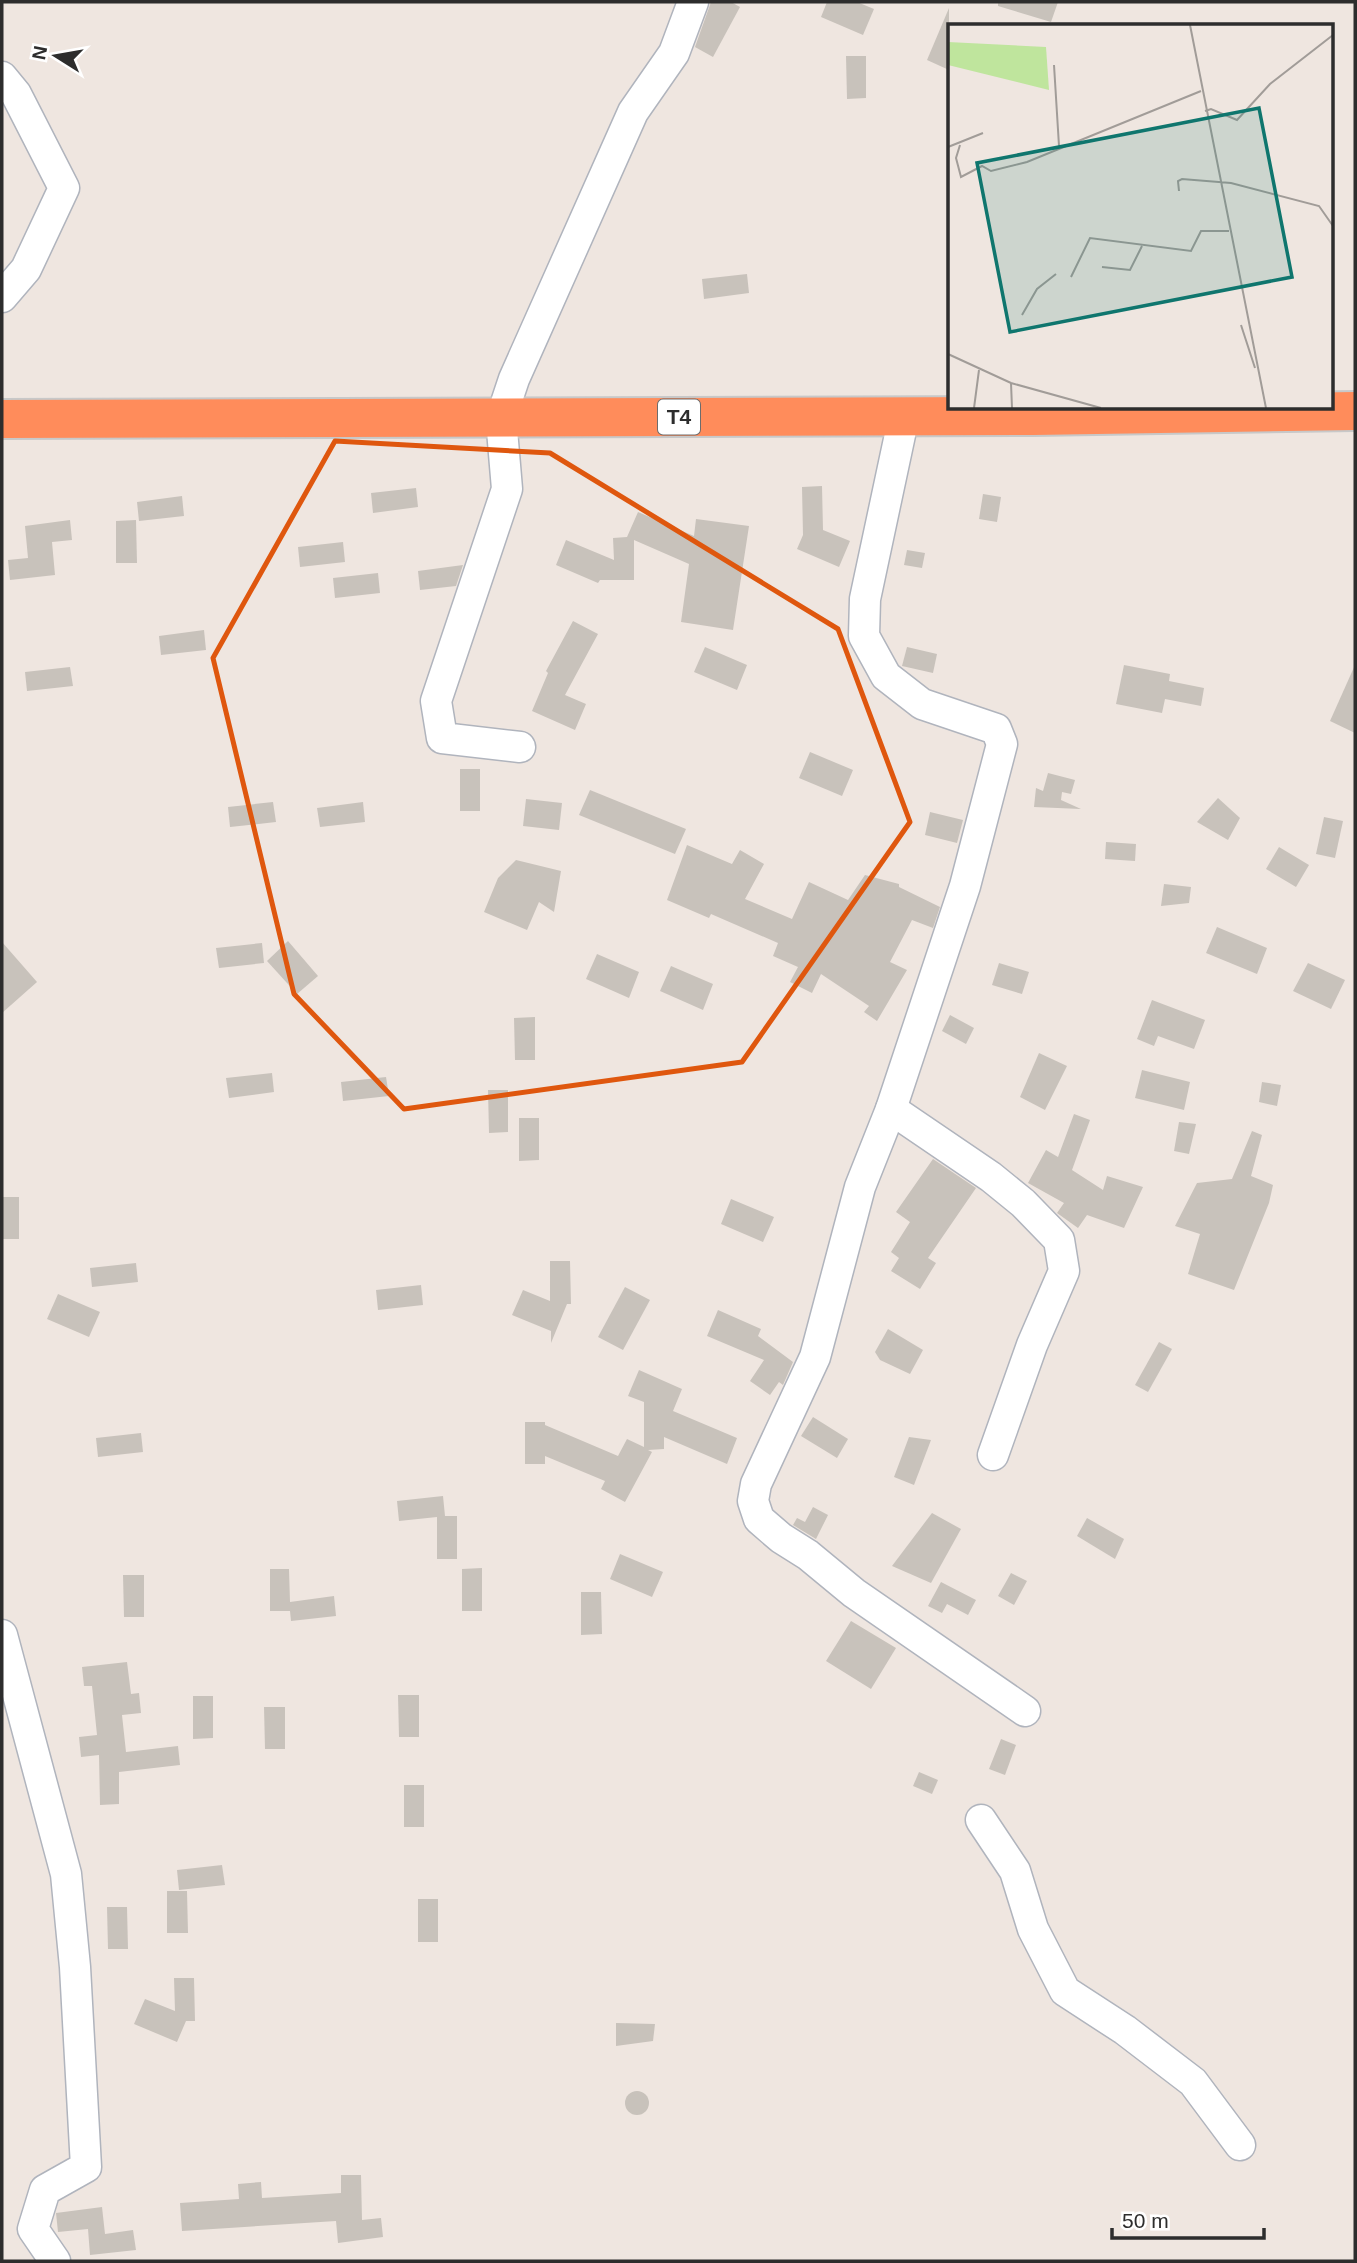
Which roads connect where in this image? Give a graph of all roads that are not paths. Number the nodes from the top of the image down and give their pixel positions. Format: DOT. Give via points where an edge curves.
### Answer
graph roads {
  1 [pos="694,2"];
  2 [pos="2,78"];
  3 [pos="2,297"];
  4 [pos="1355,411"];
  5 [pos="904,416"];
  6 [pos="501,418"];
  7 [pos="2,419"];
  8 [pos="520,747"];
  9 [pos="891,1108"];
  10 [pos="993,1455"];
  11 [pos="2,1635"];
  12 [pos="1025,1711"];
  13 [pos="981,1820"];
  14 [pos="1240,2145"];
  15 [pos="55,2261"];
  1 -- 6 [label="street" via="674,52 633,112 534,328"];
  2 -- 3 [label="street" via="16,94 64,188 26,270"];
  4 -- 5 [label="highway, T4"];
  5 -- 6 [label="highway, T4"];
  5 -- 9 [label="street" via="865,600 864,636 886,676 922,704 996,729 1002,744 965,886"];
  6 -- 7 [label="highway, T4"];
  6 -- 8 [label="street" via="507,489 436,701 442,738"];
  9 -- 10 [label="street" via="990,1177 1059,1240 1064,1271"];
  9 -- 12 [label="street" via="860,1187 815,1357 756,1484 753,1501 759,1519 781,1538"];
  11 -- 15 [label="street" via="66,1874 75,1967 86,2167 45,2190 33,2229"];
  13 -- 14 [label="street" via="1015,1871 1033,1929 1065,1990 1194,2082"];
}
